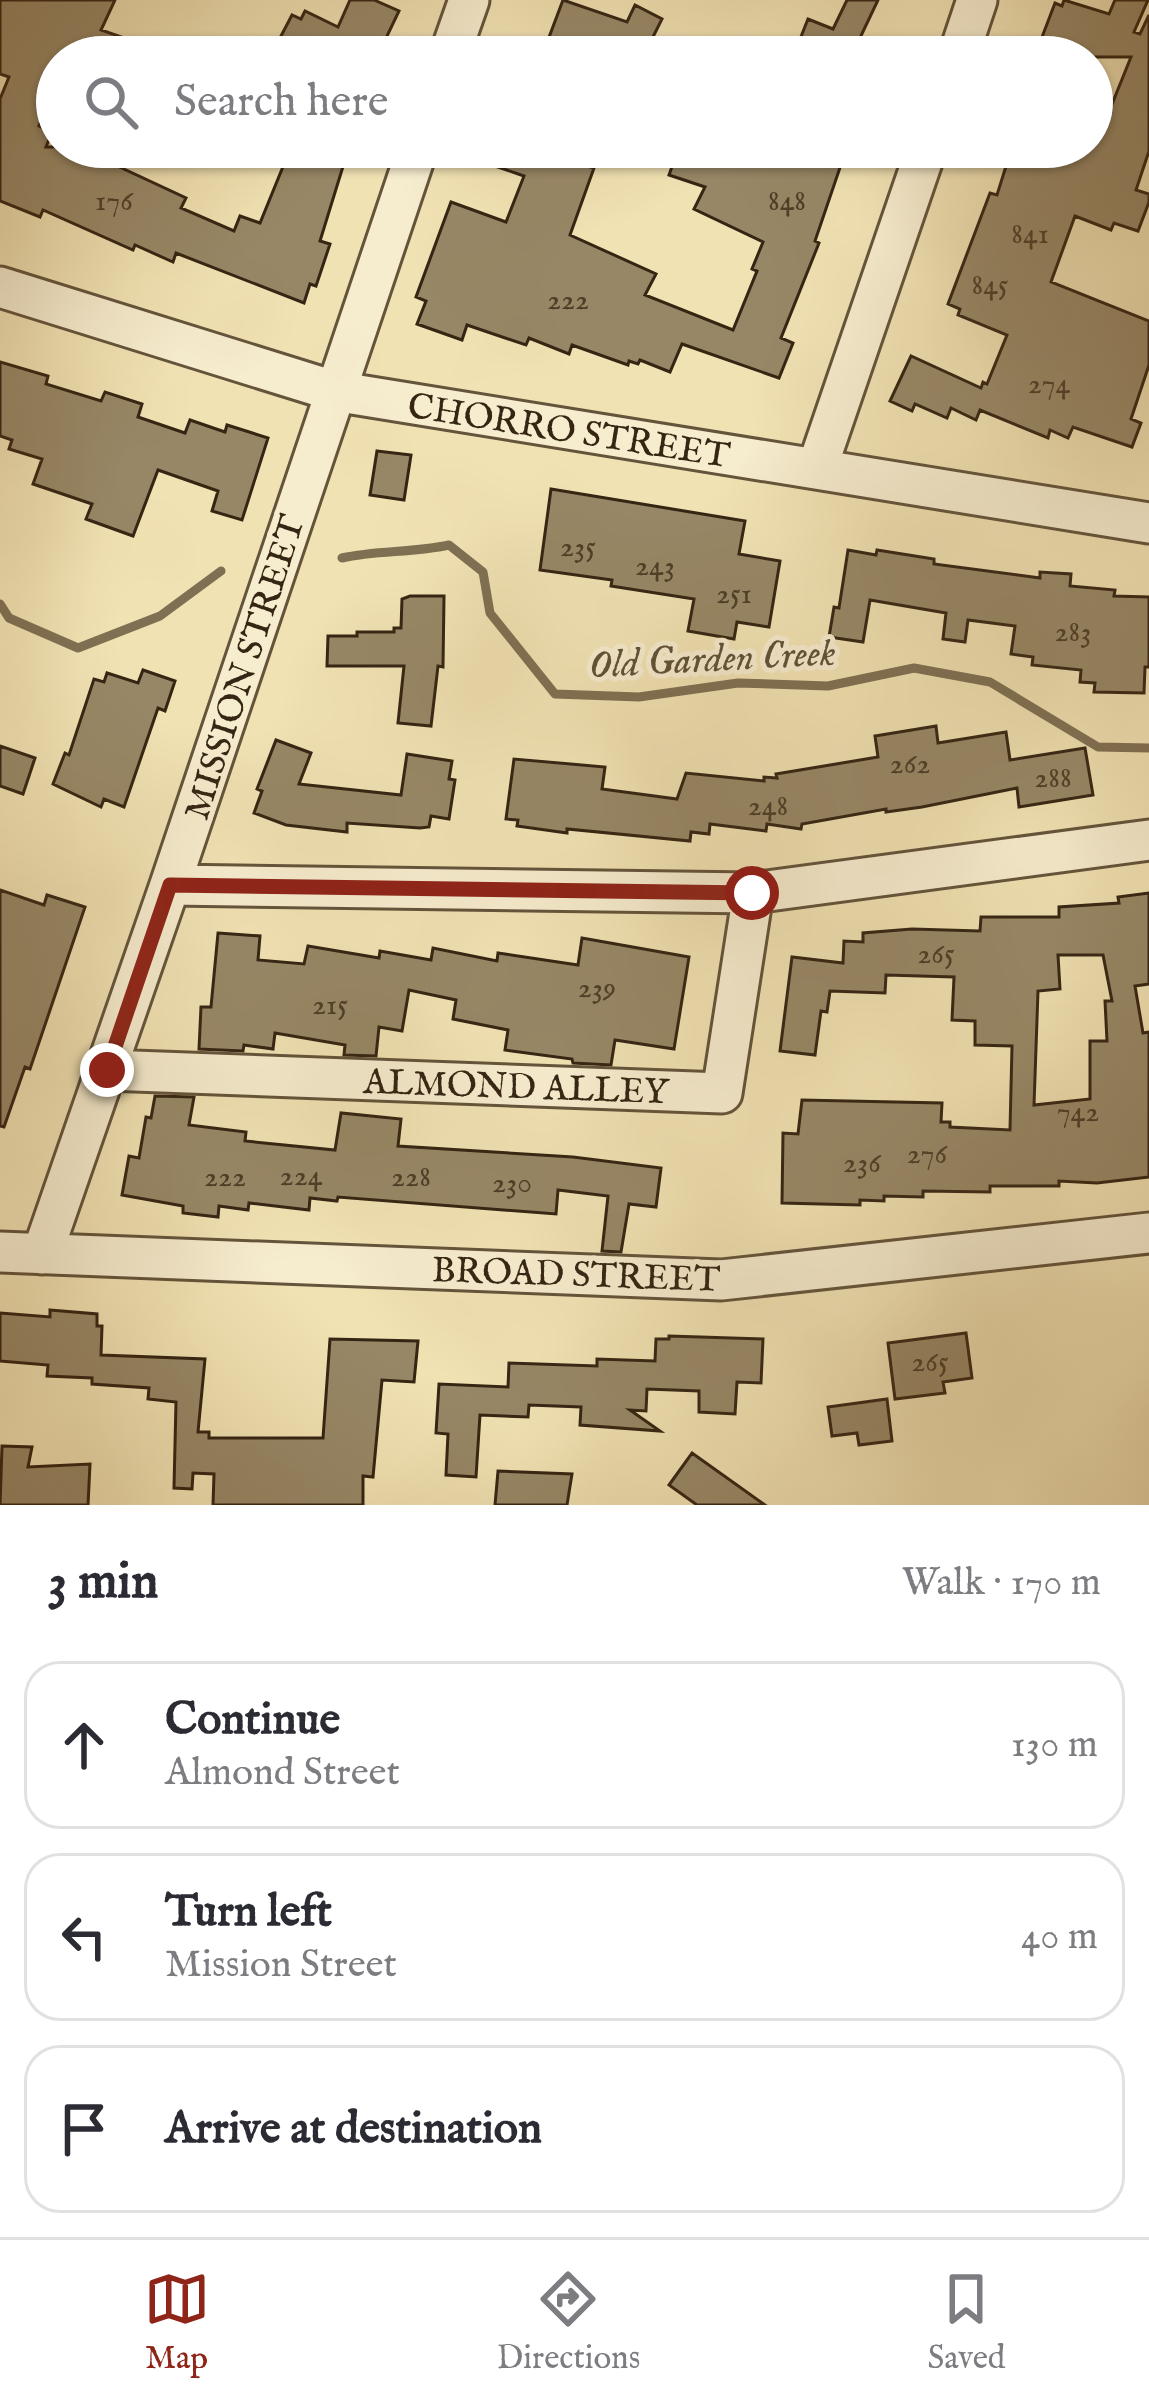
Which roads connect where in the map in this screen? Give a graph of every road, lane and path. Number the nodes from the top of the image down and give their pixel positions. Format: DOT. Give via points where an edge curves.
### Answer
graph roads {
  1 [pos="469,0"];
  2 [pos="977,0"];
  3 [pos="456,36"];
  4 [pos="965,36"];
  5 [pos="411,168"];
  6 [pos="920,168"];
  7 [pos="0,287"];
  8 [pos="334,391"];
  9 [pos="817,468"];
  10 [pos="1149,523"];
  11 [pos="1149,840"];
  12 [pos="170,885"];
  13 [pos="752,893"];
  14 [pos="107,1070"];
  15 [pos="1149,1233"];
  16 [pos="0,1252"];
  17 [pos="42,1253"];
  1 -- 3 [label="street"];
  2 -- 4 [label="street"];
  5 -- 8 [label="street, MISSION STREET"];
  6 -- 9 [label="street"];
  7 -- 8 [label="street, CHORRO STREET"];
  8 -- 9 [label="street, CHORRO STREET"];
  8 -- 12 [label="street, MISSION STREET"];
  9 -- 10 [label="street, CHORRO STREET"];
  11 -- 13 [label="street"];
  12 -- 13 [label="street"];
  12 -- 14 [label="street, MISSION STREET"];
  13 -- 14 [label="street, ALMOND ALLEY" via="722,1093"];
  14 -- 17 [label="street, MISSION STREET"];
  15 -- 17 [label="street, BROAD STREET" via="721,1280"];
  16 -- 17 [label="street, BROAD STREET"];
}
